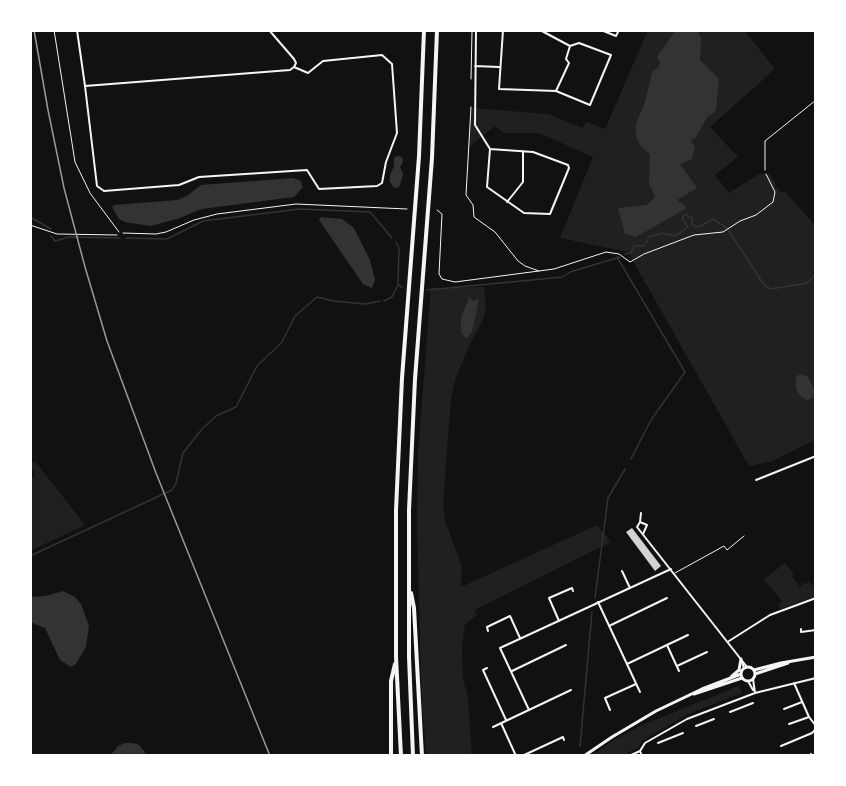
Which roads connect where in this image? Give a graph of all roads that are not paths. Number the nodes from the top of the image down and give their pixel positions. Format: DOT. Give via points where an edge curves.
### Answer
graph roads {
  1 [pos="54,30"];
  2 [pos="77,30"];
  3 [pos="268,30"];
  4 [pos="424,30"];
  5 [pos="436,30"];
  6 [pos="476,30"];
  7 [pos="503,30"];
  8 [pos="540,30"];
  9 [pos="601,30"];
  10 [pos="619,30"];
  11 [pos="546,31"];
  12 [pos="570,46"];
  13 [pos="475,66"];
  14 [pos="294,67"];
  15 [pos="500,67"];
  16 [pos="85,86"];
  17 [pos="556,91"];
  18 [pos="816,100"];
  19 [pos="490,149"];
  20 [pos="523,151"];
  21 [pos="765,170"];
  22 [pos="507,202"];
  23 [pos="119,232"];
  24 [pos="816,456"];
  25 [pos="756,480"];
  26 [pos="641,513"];
  27 [pos="640,522"];
  28 [pos="643,534"];
  29 [pos="744,536"];
  30 [pos="671,568"];
  31 [pos="622,571"];
  32 [pos="674,573"];
  33 [pos="409,583"];
  34 [pos="630,588"];
  35 [pos="573,591"];
  36 [pos="667,597"];
  37 [pos="815,599"];
  38 [pos="598,602"];
  39 [pos="816,609"];
  40 [pos="559,621"];
  41 [pos="609,626"];
  42 [pos="801,629"];
  43 [pos="816,630"];
  44 [pos="488,631"];
  45 [pos="688,635"];
  46 [pos="520,639"];
  47 [pos="729,641"];
  48 [pos="566,645"];
  49 [pos="667,645"];
  50 [pos="707,652"];
  51 [pos="396,657"];
  52 [pos="816,657"];
  53 [pos="741,659"];
  54 [pos="627,664"];
  55 [pos="677,666"];
  56 [pos="746,667"];
  57 [pos="487,668"];
  58 [pos="511,671"];
  59 [pos="679,671"];
  60 [pos="755,672"];
  61 [pos="741,676"];
  62 [pos="816,678"];
  63 [pos="728,679"];
  64 [pos="753,680"];
  65 [pos="748,681"];
  66 [pos="794,683"];
  67 [pos="636,684"];
  68 [pos="571,690"];
  69 [pos="640,692"];
  70 [pos="755,693"];
  71 [pos="689,695"];
  72 [pos="736,699"];
  73 [pos="802,702"];
  74 [pos="753,703"];
  75 [pos="740,708"];
  76 [pos="784,709"];
  77 [pos="529,710"];
  78 [pos="610,710"];
  79 [pos="730,712"];
  80 [pos="700,713"];
  81 [pos="808,717"];
  82 [pos="714,719"];
  83 [pos="506,720"];
  84 [pos="501,723"];
  85 [pos="704,723"];
  86 [pos="789,724"];
  87 [pos="696,726"];
  88 [pos="493,727"];
  89 [pos="816,727"];
  90 [pos="665,732"];
  91 [pos="683,732"];
  92 [pos="668,739"];
  93 [pos="564,740"];
  94 [pos="658,743"];
  95 [pos="781,746"];
  96 [pos="640,752"];
  97 [pos="391,756"];
  98 [pos="401,756"];
  99 [pos="413,756"];
  100 [pos="422,756"];
  101 [pos="516,756"];
  102 [pos="522,756"];
  103 [pos="584,756"];
  104 [pos="629,756"];
  105 [pos="642,756"];
  1 -- 23 [label="lane" via="75,162 90,194"];
  2 -- 16 [label="street"];
  3 -- 14 [label="street" via="294,60"];
  4 -- 51 [label="highway" via="420,156 399,437"];
  5 -- 33 [label="highway" via="432,158 412,438"];
  6 -- 13 [label="street"];
  7 -- 15 [label="street"];
  8 -- 11 [label="street"];
  9 -- 10 [label="street" via="616,36"];
  11 -- 12 [label="street"];
  12 -- 17 [label="street" via="568,63"];
  12 -- 17 [label="street" via="579,43 611,58 590,105"];
  13 -- 15 [label="street"];
  13 -- 19 [label="street" via="475,126"];
  14 -- 16 [label="street"];
  14 -- 16 [label="street" via="308,73 323,61 382,55 392,64 397,133 382,183 319,189 307,170 199,177 179,185 104,191 97,186"];
  15 -- 17 [label="street" via="499,88"];
  18 -- 21 [label="lane" via="765,141"];
  19 -- 20 [label="street"];
  19 -- 22 [label="street" via="487,187"];
  20 -- 22 [label="street" via="523,182"];
  20 -- 22 [label="street" via="569,168 550,214 524,213"];
  24 -- 25 [label="street"];
  26 -- 27 [label="street"];
  27 -- 28 [label="street" via="637,527"];
  27 -- 28 [label="street" via="647,525"];
  28 -- 30 [label="street"];
  29 -- 32 [label="lane" via="727,549 724,546"];
  30 -- 32 [label="street"];
  30 -- 34 [label="street"];
  31 -- 34 [label="street"];
  32 -- 47 [label="street"];
  33 -- 99 [label="highway"];
  33 -- 100 [label="highway" via="414,608"];
  34 -- 38 [label="street"];
  35 -- 40 [label="street" via="572,588 549,598"];
  36 -- 41 [label="street"];
  37 -- 39 [label="street"];
  37 -- 47 [label="street" via="770,615"];
  38 -- 40 [label="street"];
  38 -- 41 [label="street"];
  40 -- 46 [label="street"];
  41 -- 54 [label="street"];
  42 -- 43 [label="street"];
  44 -- 46 [label="street" via="487,627 510,616"];
  45 -- 49 [label="street"];
  46 -- 58 [label="street" via="500,648"];
  47 -- 53 [label="street"];
  48 -- 58 [label="street"];
  49 -- 54 [label="street"];
  49 -- 55 [label="street"];
  50 -- 55 [label="street"];
  51 -- 97 [label="highway" via="391,681"];
  51 -- 98 [label="highway"];
  52 -- 60 [label="street"];
  53 -- 56 [label="street"];
  53 -- 63 [label="street" via="739,670"];
  54 -- 67 [label="street"];
  55 -- 59 [label="street"];
  56 -- 60 [label="street"];
  56 -- 61 [label="street"];
  57 -- 83 [label="street" via="483,670"];
  58 -- 77 [label="street"];
  60 -- 64 [label="street"];
  61 -- 63 [label="street"];
  61 -- 65 [label="street"];
  61 -- 71 [label="street"];
  62 -- 66 [label="street"];
  63 -- 71 [label="street"];
  64 -- 65 [label="street"];
  64 -- 70 [label="street"];
  65 -- 70 [label="street"];
  66 -- 70 [label="street"];
  66 -- 73 [label="street"];
  67 -- 69 [label="street"];
  67 -- 78 [label="street" via="605,698"];
  68 -- 77 [label="street"];
  70 -- 72 [label="street"];
  71 -- 103 [label="street" via="632,724"];
  72 -- 75 [label="street"];
  72 -- 80 [label="street"];
  73 -- 76 [label="street"];
  73 -- 81 [label="street"];
  74 -- 75 [label="street"];
  75 -- 79 [label="street"];
  77 -- 83 [label="street"];
  80 -- 85 [label="street"];
  80 -- 90 [label="street"];
  81 -- 86 [label="street"];
  81 -- 89 [label="street"];
  82 -- 85 [label="street"];
  83 -- 84 [label="street"];
  84 -- 88 [label="street"];
  84 -- 101 [label="street"];
  85 -- 87 [label="street"];
  89 -- 95 [label="street" via="812,733"];
  90 -- 92 [label="street"];
  90 -- 96 [label="street" via="645,743"];
  91 -- 92 [label="street"];
  92 -- 94 [label="street"];
  93 -- 102 [label="street" via="563,737"];
  96 -- 104 [label="street"];
  96 -- 105 [label="street"];
}
